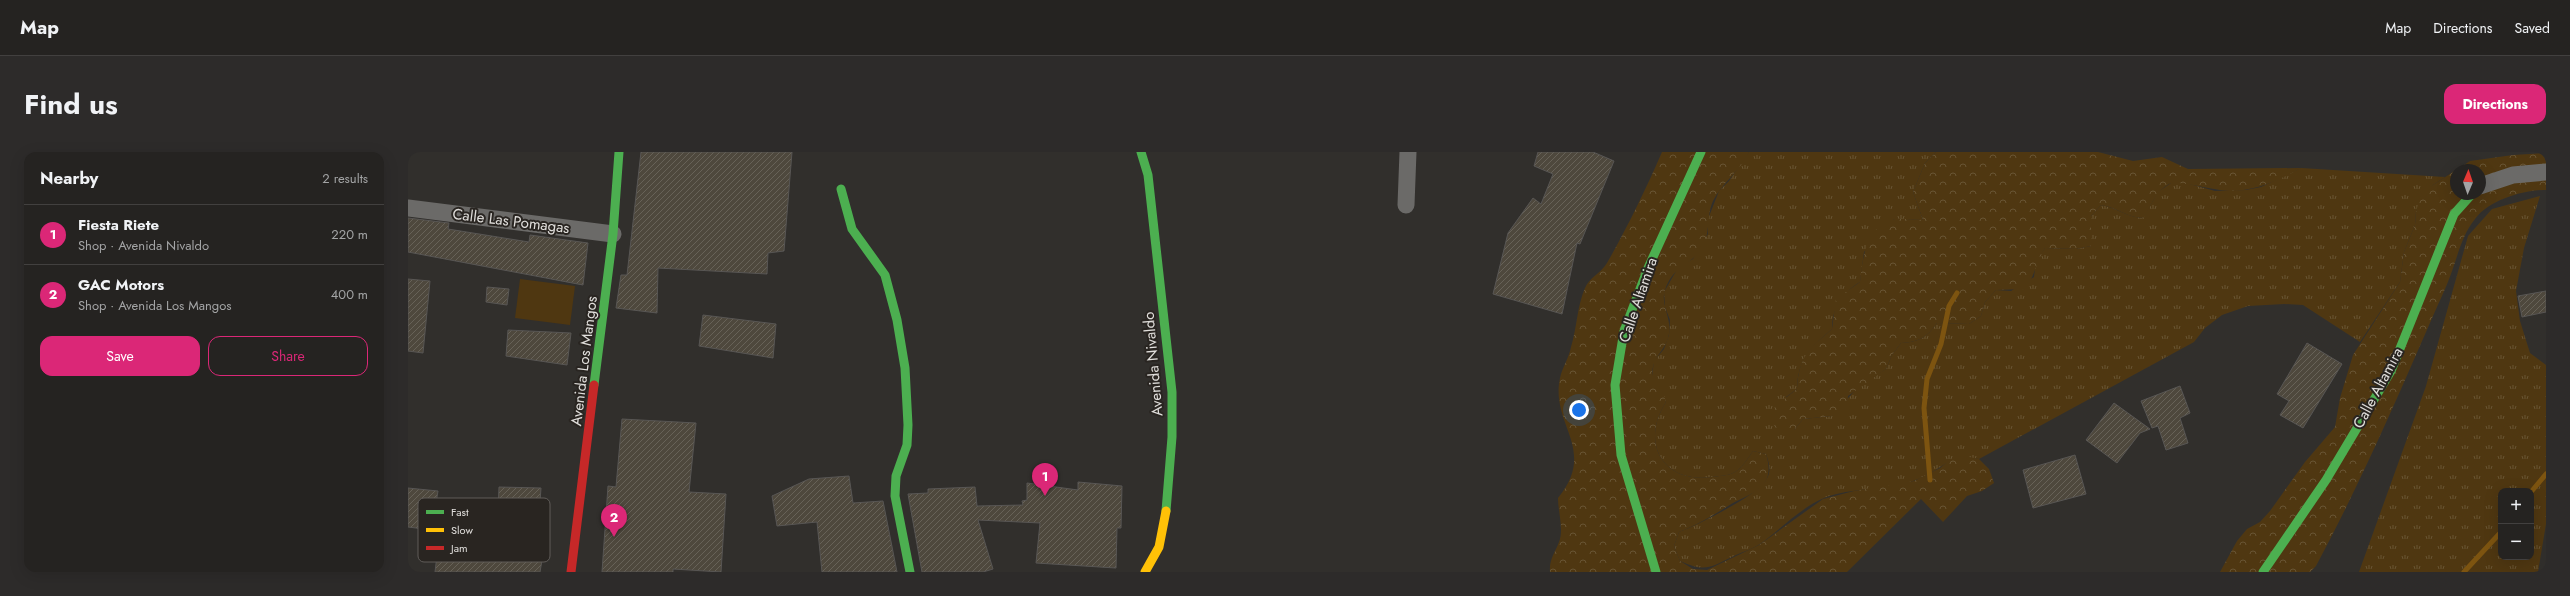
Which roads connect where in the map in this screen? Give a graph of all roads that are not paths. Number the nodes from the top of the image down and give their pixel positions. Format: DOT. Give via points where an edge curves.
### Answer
graph roads {
  1 [pos="619,152"];
  2 [pos="1141,152"];
  3 [pos="1408,152"];
  4 [pos="1701,152"];
  5 [pos="2546,172"];
  6 [pos="2486,184"];
  7 [pos="841,189"];
  8 [pos="2467,200"];
  9 [pos="1406,205"];
  10 [pos="408,208"];
  11 [pos="614,234"];
  12 [pos="571,572"];
  13 [pos="910,572"];
  14 [pos="1146,572"];
  15 [pos="1656,572"];
  16 [pos="2264,572"];
  1 -- 11 [label="street, Avenida Los Mangos"];
  2 -- 14 [label="street, Avenida Nivaldo" via="1148,175 1172,400 1172,437 1164,528 1160,547"];
  3 -- 9 [label="street"];
  4 -- 15 [label="street, Calle Altamira" via="1648,268 1624,331 1615,385 1622,455"];
  5 -- 6 [label="street" via="2513,175"];
  7 -- 13 [label="street" via="852,229 885,275 897,320 905,368 908,425 907,445 896,476 895,496"];
  8 -- 16 [label="street, Calle Altamira" via="2454,214 2391,371 2326,480"];
  10 -- 11 [label="street, Calle Las Pomagas"];
  11 -- 12 [label="street, Avenida Los Mangos"];
}
